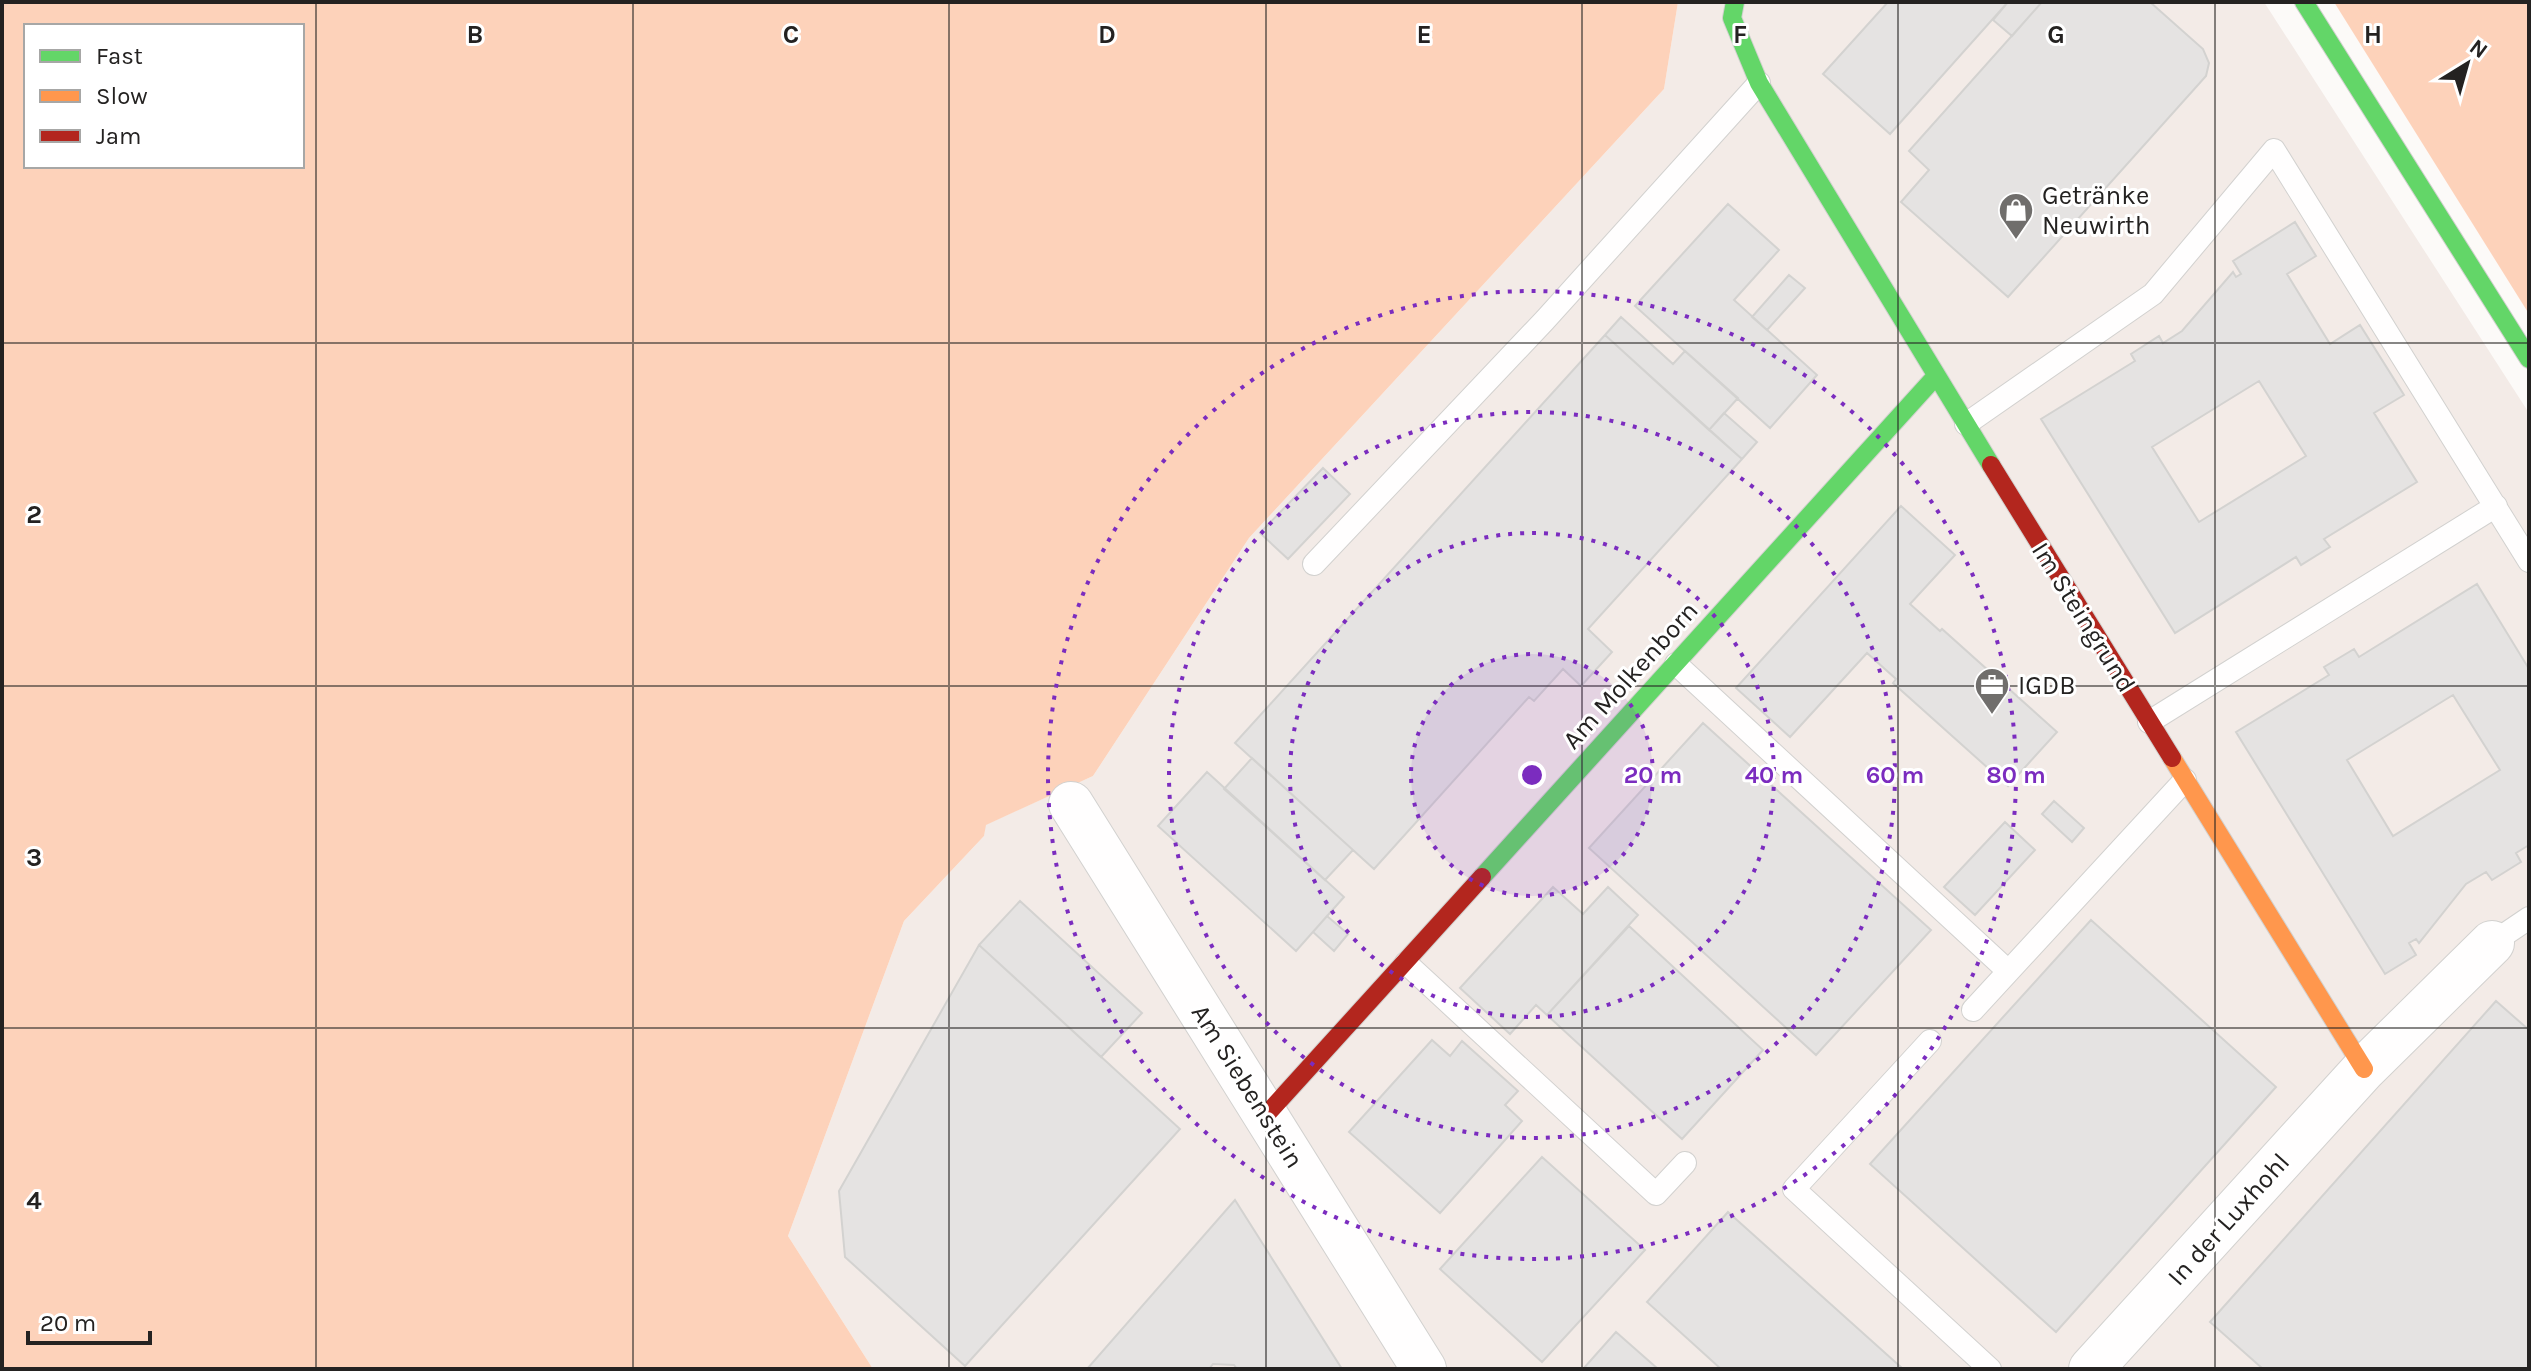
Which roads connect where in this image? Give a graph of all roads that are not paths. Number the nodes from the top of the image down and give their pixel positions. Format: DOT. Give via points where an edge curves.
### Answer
graph roads {
  1 [pos="1735,2"];
  2 [pos="2304,2"];
  3 [pos="1759,83"];
  4 [pos="2529,359"];
  5 [pos="1936,376"];
  6 [pos="1966,424"];
  7 [pos="2496,506"];
  8 [pos="2529,561"];
  9 [pos="1314,564"];
  10 [pos="1676,664"];
  11 [pos="2149,722"];
  12 [pos="2185,780"];
  13 [pos="1071,804"];
  14 [pos="2529,918"];
  15 [pos="2492,943"];
  16 [pos="1406,963"];
  17 [pos="2007,970"];
  18 [pos="1973,1010"];
  19 [pos="1930,1041"];
  20 [pos="2364,1069"];
  21 [pos="1266,1115"];
  22 [pos="1685,1163"];
  23 [pos="1424,1369"];
  24 [pos="1990,1369"];
  25 [pos="2091,1369"];
  1 -- 3 [label="street, Im Steingrund" via="1732,18"];
  2 -- 4 [label="street"];
  3 -- 5 [label="street, Im Steingrund"];
  3 -- 9 [label="lane"];
  5 -- 6 [label="street, Im Steingrund"];
  5 -- 10 [label="street, Am Molkenborn"];
  6 -- 7 [label="lane" via="2153,294 2274,150"];
  6 -- 11 [label="street, Im Steingrund"];
  7 -- 8 [label="lane"];
  7 -- 11 [label="lane"];
  10 -- 16 [label="street, Am Molkenborn"];
  10 -- 17 [label="lane"];
  11 -- 12 [label="street, Im Steingrund"];
  12 -- 17 [label="lane"];
  12 -- 20 [label="street, Im Steingrund"];
  13 -- 21 [label="street, Am Siebenstein"];
  14 -- 15 [label="lane"];
  15 -- 20 [label="street"];
  16 -- 21 [label="street, Am Molkenborn"];
  16 -- 22 [label="lane" via="1656,1194"];
  17 -- 18 [label="lane"];
  19 -- 24 [label="lane" via="1794,1189"];
  20 -- 25 [label="street, In der Luxhohl"];
  21 -- 23 [label="street, Am Siebenstein"];
}
